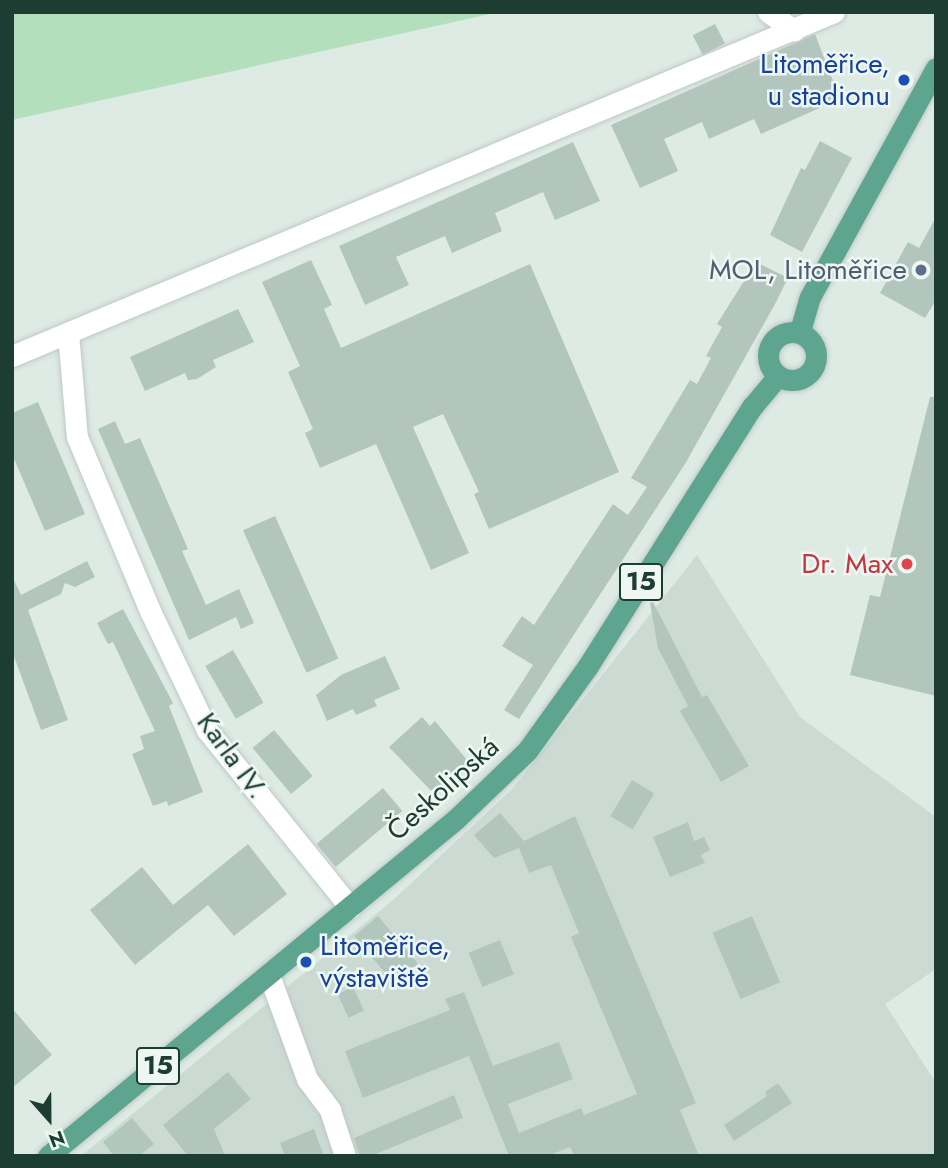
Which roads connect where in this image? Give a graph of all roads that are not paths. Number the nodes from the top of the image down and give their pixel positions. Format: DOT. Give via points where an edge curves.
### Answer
graph roads {
  1 [pos="768,12"];
  2 [pos="834,12"];
  3 [pos="794,30"];
  4 [pos="936,68"];
  5 [pos="800,331"];
  6 [pos="68,333"];
  7 [pos="12,356"];
  8 [pos="777,376"];
  9 [pos="350,907"];
  10 [pos="269,975"];
  11 [pos="48,1156"];
  12 [pos="345,1156"];
  1 -- 3 [label="street"];
  2 -- 3 [label="street"];
  3 -- 6 [label="street"];
  4 -- 5 [label="main road" via="810,297"];
  5 -- 8 [label="main road" via="787,332 772,345 769,365"];
  5 -- 8 [label="main road" via="814,344 814,365 796,381"];
  6 -- 7 [label="street"];
  6 -- 9 [label="street, Karla IV." via="77,437 207,730"];
  8 -- 9 [label="main road, Českolipská / 15" via="752,407 588,666 527,751 456,819"];
  9 -- 10 [label="main road, Českolipská / 15"];
  10 -- 11 [label="main road, Českolipská / 15"];
  10 -- 12 [label="street" via="307,1079 330,1110"];
}
